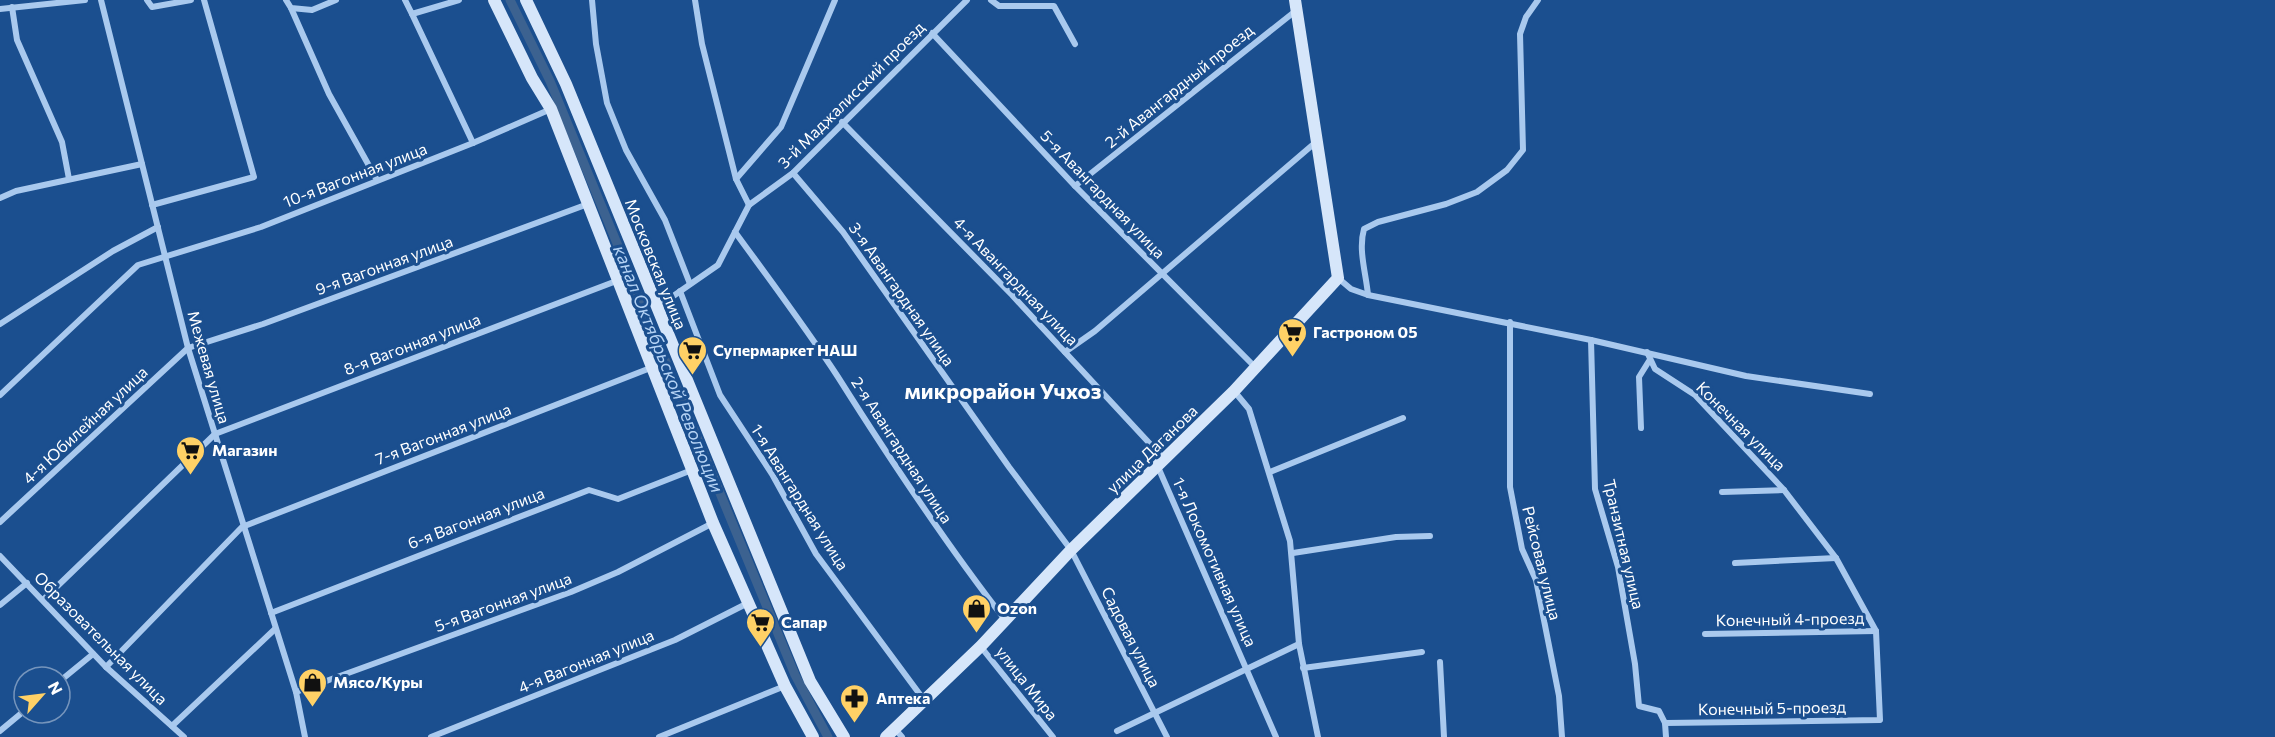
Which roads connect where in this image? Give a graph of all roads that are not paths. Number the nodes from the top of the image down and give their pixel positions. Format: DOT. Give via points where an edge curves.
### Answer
graph roads {
  1 [pos="85,0"];
  2 [pos="101,0"];
  3 [pos="147,0"];
  4 [pos="191,0"];
  5 [pos="204,0"];
  6 [pos="286,0"];
  7 [pos="335,0"];
  8 [pos="405,0"];
  9 [pos="459,0"];
  10 [pos="494,0"];
  11 [pos="526,0"];
  12 [pos="592,0"];
  13 [pos="695,0"];
  14 [pos="835,0"];
  15 [pos="967,0"];
  16 [pos="991,0"];
  17 [pos="1538,0"];
  18 [pos="55,2"];
  19 [pos="1297,4"];
  20 [pos="12,7"];
  21 [pos="291,8"];
  22 [pos="0,9"];
  23 [pos="412,14"];
  24 [pos="932,33"];
  25 [pos="1075,44"];
  26 [pos="551,109"];
  27 [pos="842,122"];
  28 [pos="1318,141"];
  29 [pos="473,143"];
  30 [pos="142,164"];
  31 [pos="793,173"];
  32 [pos="69,179"];
  33 [pos="736,179"];
  34 [pos="377,180"];
  35 [pos="1075,186"];
  36 [pos="0,198"];
  37 [pos="588,204"];
  38 [pos="152,205"];
  39 [pos="749,205"];
  40 [pos="158,227"];
  41 [pos="735,232"];
  42 [pos="165,258"];
  43 [pos="1161,273"];
  44 [pos="1339,279"];
  45 [pos="619,280"];
  46 [pos="690,284"];
  47 [pos="680,291"];
  48 [pos="1368,295"];
  49 [pos="656,309"];
  50 [pos="1510,322"];
  51 [pos="0,324"];
  52 [pos="1591,340"];
  53 [pos="188,348"];
  54 [pos="1065,352"];
  55 [pos="1647,352"];
  56 [pos="1649,361"];
  57 [pos="654,367"];
  58 [pos="1256,369"];
  59 [pos="1234,391"];
  60 [pos="1870,394"];
  61 [pos="0,395"];
  62 [pos="1403,418"];
  63 [pos="1641,428"];
  64 [pos="215,434"];
  65 [pos="1162,465"];
  66 [pos="692,470"];
  67 [pos="1270,472"];
  68 [pos="1784,490"];
  69 [pos="1722,492"];
  70 [pos="0,522"];
  71 [pos="713,523"];
  72 [pos="242,527"];
  73 [pos="1430,536"];
  74 [pos="1072,551"];
  75 [pos="1293,553"];
  76 [pos="0,556"];
  77 [pos="1836,558"];
  78 [pos="1735,563"];
  79 [pos="27,583"];
  80 [pos="43,600"];
  81 [pos="748,603"];
  82 [pos="0,605"];
  83 [pos="271,613"];
  84 [pos="1006,621"];
  85 [pos="276,629"];
  86 [pos="1876,631"];
  87 [pos="1705,634"];
  88 [pos="1299,644"];
  89 [pos="981,647"];
  90 [pos="1422,652"];
  91 [pos="93,654"];
  92 [pos="1440,662"];
  93 [pos="106,667"];
  94 [pos="1303,668"];
  95 [pos="1247,669"];
  96 [pos="72,671"];
  97 [pos="785,686"];
  98 [pos="296,692"];
  99 [pos="924,701"];
  100 [pos="1154,713"];
  101 [pos="1880,720"];
  102 [pos="12,721"];
  103 [pos="1665,723"];
  104 [pos="172,726"];
  105 [pos="0,731"];
  106 [pos="1117,731"];
  107 [pos="895,734"];
  108 [pos="184,737"];
  109 [pos="305,737"];
  110 [pos="431,737"];
  111 [pos="659,737"];
  112 [pos="813,737"];
  113 [pos="843,737"];
  114 [pos="1053,737"];
  115 [pos="1167,737"];
  116 [pos="1276,737"];
  117 [pos="1318,737"];
  118 [pos="1444,737"];
  119 [pos="1562,737"];
  120 [pos="1666,737"];
  1 -- 18 [label="street"];
  2 -- 30 [label="street, Межевая улица"];
  3 -- 4 [label="street" via="152,7"];
  5 -- 38 [label="street" via="254,177"];
  6 -- 21 [label="street"];
  7 -- 21 [label="street" via="312,10"];
  8 -- 23 [label="street"];
  9 -- 23 [label="street"];
  10 -- 26 [label="main road"];
  11 -- 49 [label="main road, Московская улица" via="566,84"];
  12 -- 46 [label="street" via="607,103 626,150 665,220"];
  13 -- 33 [label="street" via="702,44"];
  14 -- 33 [label="street" via="781,127"];
  15 -- 24 [label="street, 3-й Маджалисский проезд"];
  16 -- 25 [label="street" via="999,6 1054,6"];
  17 -- 48 [label="street" via="1526,16 1520,34 1522,150 1508,170 1477,192 1364,229 1360,243"];
  18 -- 20 [label="street"];
  19 -- 28 [label="main road"];
  19 -- 35 [label="street, 2-й Авангардный проезд"];
  20 -- 22 [label="street"];
  20 -- 32 [label="street" via="17,40 62,142"];
  21 -- 34 [label="street" via="329,94"];
  23 -- 29 [label="street"];
  24 -- 27 [label="street, 3-й Маджалисский проезд"];
  24 -- 35 [label="street, 5-я Авангардная улица"];
  26 -- 29 [label="street, 10-я Вагонная улица"];
  26 -- 37 [label="main road"];
  27 -- 31 [label="street, 3-й Маджалисский проезд"];
  27 -- 54 [label="street, 4-я Авангардная улица"];
  28 -- 43 [label="street"];
  28 -- 44 [label="main road"];
  29 -- 34 [label="street, 10-я Вагонная улица"];
  30 -- 32 [label="street"];
  30 -- 38 [label="street, Межевая улица"];
  31 -- 39 [label="street, 3-й Маджалисский проезд"];
  31 -- 74 [label="street, 3-я Авангардная улица" via="843,232"];
  32 -- 36 [label="street"];
  33 -- 39 [label="street"];
  34 -- 42 [label="street, 10-я Вагонная улица" via="261,226"];
  35 -- 43 [label="street, 5-я Авангардная улица"];
  37 -- 45 [label="main road"];
  37 -- 53 [label="street, 9-я Вагонная улица"];
  38 -- 40 [label="street, Межевая улица"];
  39 -- 41 [label="street"];
  40 -- 42 [label="street, Межевая улица"];
  40 -- 51 [label="street" via="113,251"];
  41 -- 46 [label="street" via="718,265"];
  41 -- 84 [label="street, 2-я Авангардная улица" via="837,376 929,518"];
  42 -- 53 [label="street, Межевая улица"];
  42 -- 61 [label="street, 10-я Вагонная улица" via="138,265"];
  43 -- 54 [label="street"];
  43 -- 58 [label="street, 5-я Авангардная улица"];
  44 -- 48 [label="street"];
  44 -- 58 [label="main road, улица Даганова"];
  45 -- 57 [label="main road"];
  45 -- 64 [label="street, 8-я Вагонная улица"];
  46 -- 47 [label="street"];
  47 -- 49 [label="street"];
  47 -- 99 [label="street, 1-я Авангардная улица" via="720,395 772,474 816,554"];
  48 -- 50 [label="street"];
  49 -- 113 [label="main road, Московская улица" via="810,681"];
  50 -- 52 [label="street"];
  50 -- 119 [label="street, Рейсовая улица" via="1510,488 1522,549 1536,580 1559,696"];
  52 -- 55 [label="street"];
  52 -- 103 [label="street, Транзитная улица" via="1595,489 1618,567 1639,706 1659,711"];
  53 -- 64 [label="street, Межевая улица"];
  53 -- 70 [label="street, 4-я Юбилейная улица"];
  54 -- 65 [label="street, 4-я Авангардная улица"];
  55 -- 56 [label="street"];
  55 -- 60 [label="street" via="1746,376"];
  56 -- 63 [label="street" via="1639,378"];
  56 -- 68 [label="street, Конечная улица" via="1695,395"];
  57 -- 66 [label="main road"];
  57 -- 72 [label="street, 7-я Вагонная улица"];
  58 -- 59 [label="main road, улица Даганова"];
  59 -- 65 [label="main road, улица Даганова"];
  59 -- 67 [label="street" via="1249,409"];
  62 -- 67 [label="street"];
  64 -- 72 [label="street, Межевая улица"];
  64 -- 80 [label="street"];
  65 -- 74 [label="main road, улица Даганова"];
  65 -- 95 [label="street, 1-я Локомотивная улица"];
  66 -- 71 [label="main road"];
  66 -- 83 [label="street, 6-я Вагонная улица" via="618,499 589,490"];
  67 -- 75 [label="street"];
  68 -- 69 [label="street"];
  68 -- 77 [label="street, Конечная улица"];
  71 -- 81 [label="main road"];
  71 -- 98 [label="street, 5-я Вагонная улица" via="571,592"];
  72 -- 83 [label="street, Межевая улица"];
  72 -- 93 [label="street"];
  73 -- 75 [label="street" via="1396,537"];
  74 -- 84 [label="main road, улица Даганова"];
  74 -- 100 [label="street, Садовая улица"];
  75 -- 88 [label="street"];
  76 -- 79 [label="street, Образовательная улица"];
  77 -- 78 [label="street"];
  77 -- 86 [label="street, Конечная улица"];
  79 -- 80 [label="street, Образовательная улица"];
  79 -- 82 [label="street"];
  80 -- 91 [label="street, Образовательная улица"];
  81 -- 97 [label="main road"];
  81 -- 110 [label="street, 4-я Вагонная улица" via="675,640"];
  83 -- 85 [label="street, Межевая улица"];
  84 -- 89 [label="main road, улица Даганова"];
  85 -- 98 [label="street, Межевая улица"];
  85 -- 104 [label="street"];
  86 -- 87 [label="street, Конечный 4-проезд"];
  86 -- 101 [label="street, Конечная улица"];
  88 -- 94 [label="street"];
  88 -- 95 [label="street, 1-я Локомотивная улица"];
  89 -- 99 [label="main road, улица Даганова"];
  89 -- 114 [label="street, улица Мира"];
  90 -- 94 [label="street"];
  91 -- 93 [label="street, Образовательная улица"];
  91 -- 96 [label="street"];
  92 -- 118 [label="street"];
  93 -- 104 [label="street, Образовательная улица"];
  94 -- 117 [label="street"];
  95 -- 100 [label="street, 1-я Локомотивная улица"];
  95 -- 116 [label="street, 1-я Локомотивная улица"];
  97 -- 111 [label="street"];
  97 -- 112 [label="main road"];
  98 -- 109 [label="street, Межевая улица"];
  99 -- 107 [label="main road, улица Даганова"];
  100 -- 106 [label="street, 1-я Локомотивная улица"];
  100 -- 115 [label="street, Садовая улица"];
  101 -- 103 [label="street, Конечный 5-проезд"];
  102 -- 105 [label="street"];
  103 -- 120 [label="street"];
  104 -- 108 [label="street, Образовательная улица"];
}
